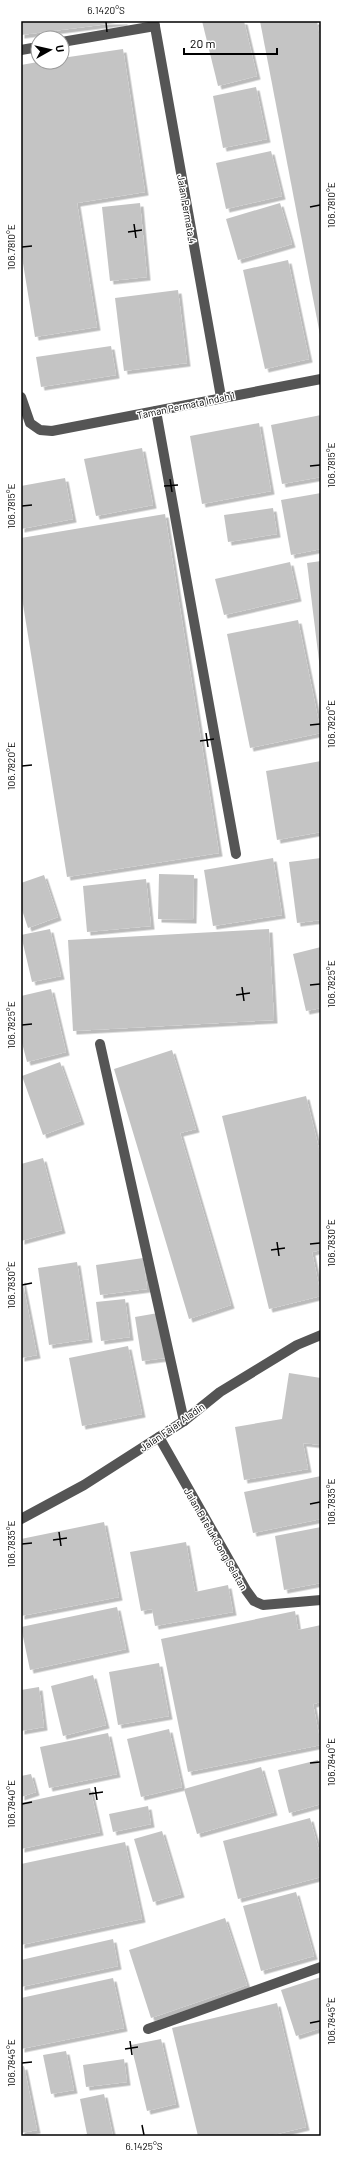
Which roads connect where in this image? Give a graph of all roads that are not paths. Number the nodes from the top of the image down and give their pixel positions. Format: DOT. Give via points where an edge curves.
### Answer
graph roads {
  1 [pos="155,23"];
  2 [pos="70,40"];
  3 [pos="321,379"];
  4 [pos="221,397"];
  5 [pos="22,403"];
  6 [pos="156,411"];
  7 [pos="236,854"];
  8 [pos="100,1044"];
  9 [pos="321,1335"];
  10 [pos="184,1421"];
  11 [pos="159,1437"];
  12 [pos="21,1519"];
  13 [pos="321,1600"];
  14 [pos="321,1967"];
  15 [pos="148,2030"];
  1 -- 2 [label="street"];
  1 -- 4 [label="street, Jalan Permata 4"];
  3 -- 4 [label="street, Taman Permata Indah 1"];
  4 -- 6 [label="street, Taman Permata Indah 1"];
  5 -- 6 [label="street, Taman Permata Indah 1" via="30,423 40,430 52,431"];
  6 -- 7 [label="street"];
  8 -- 10 [label="street"];
  9 -- 10 [label="street, Jalan Fajar Aladin" via="297,1345 220,1392"];
  10 -- 11 [label="street, Jalan Fajar Aladin"];
  11 -- 12 [label="street, Jalan Fajar Aladin" via="84,1485"];
  11 -- 13 [label="street, Jalan B Teluk Gong Selatan" via="254,1601 263,1605"];
  14 -- 15 [label="street"];
}
